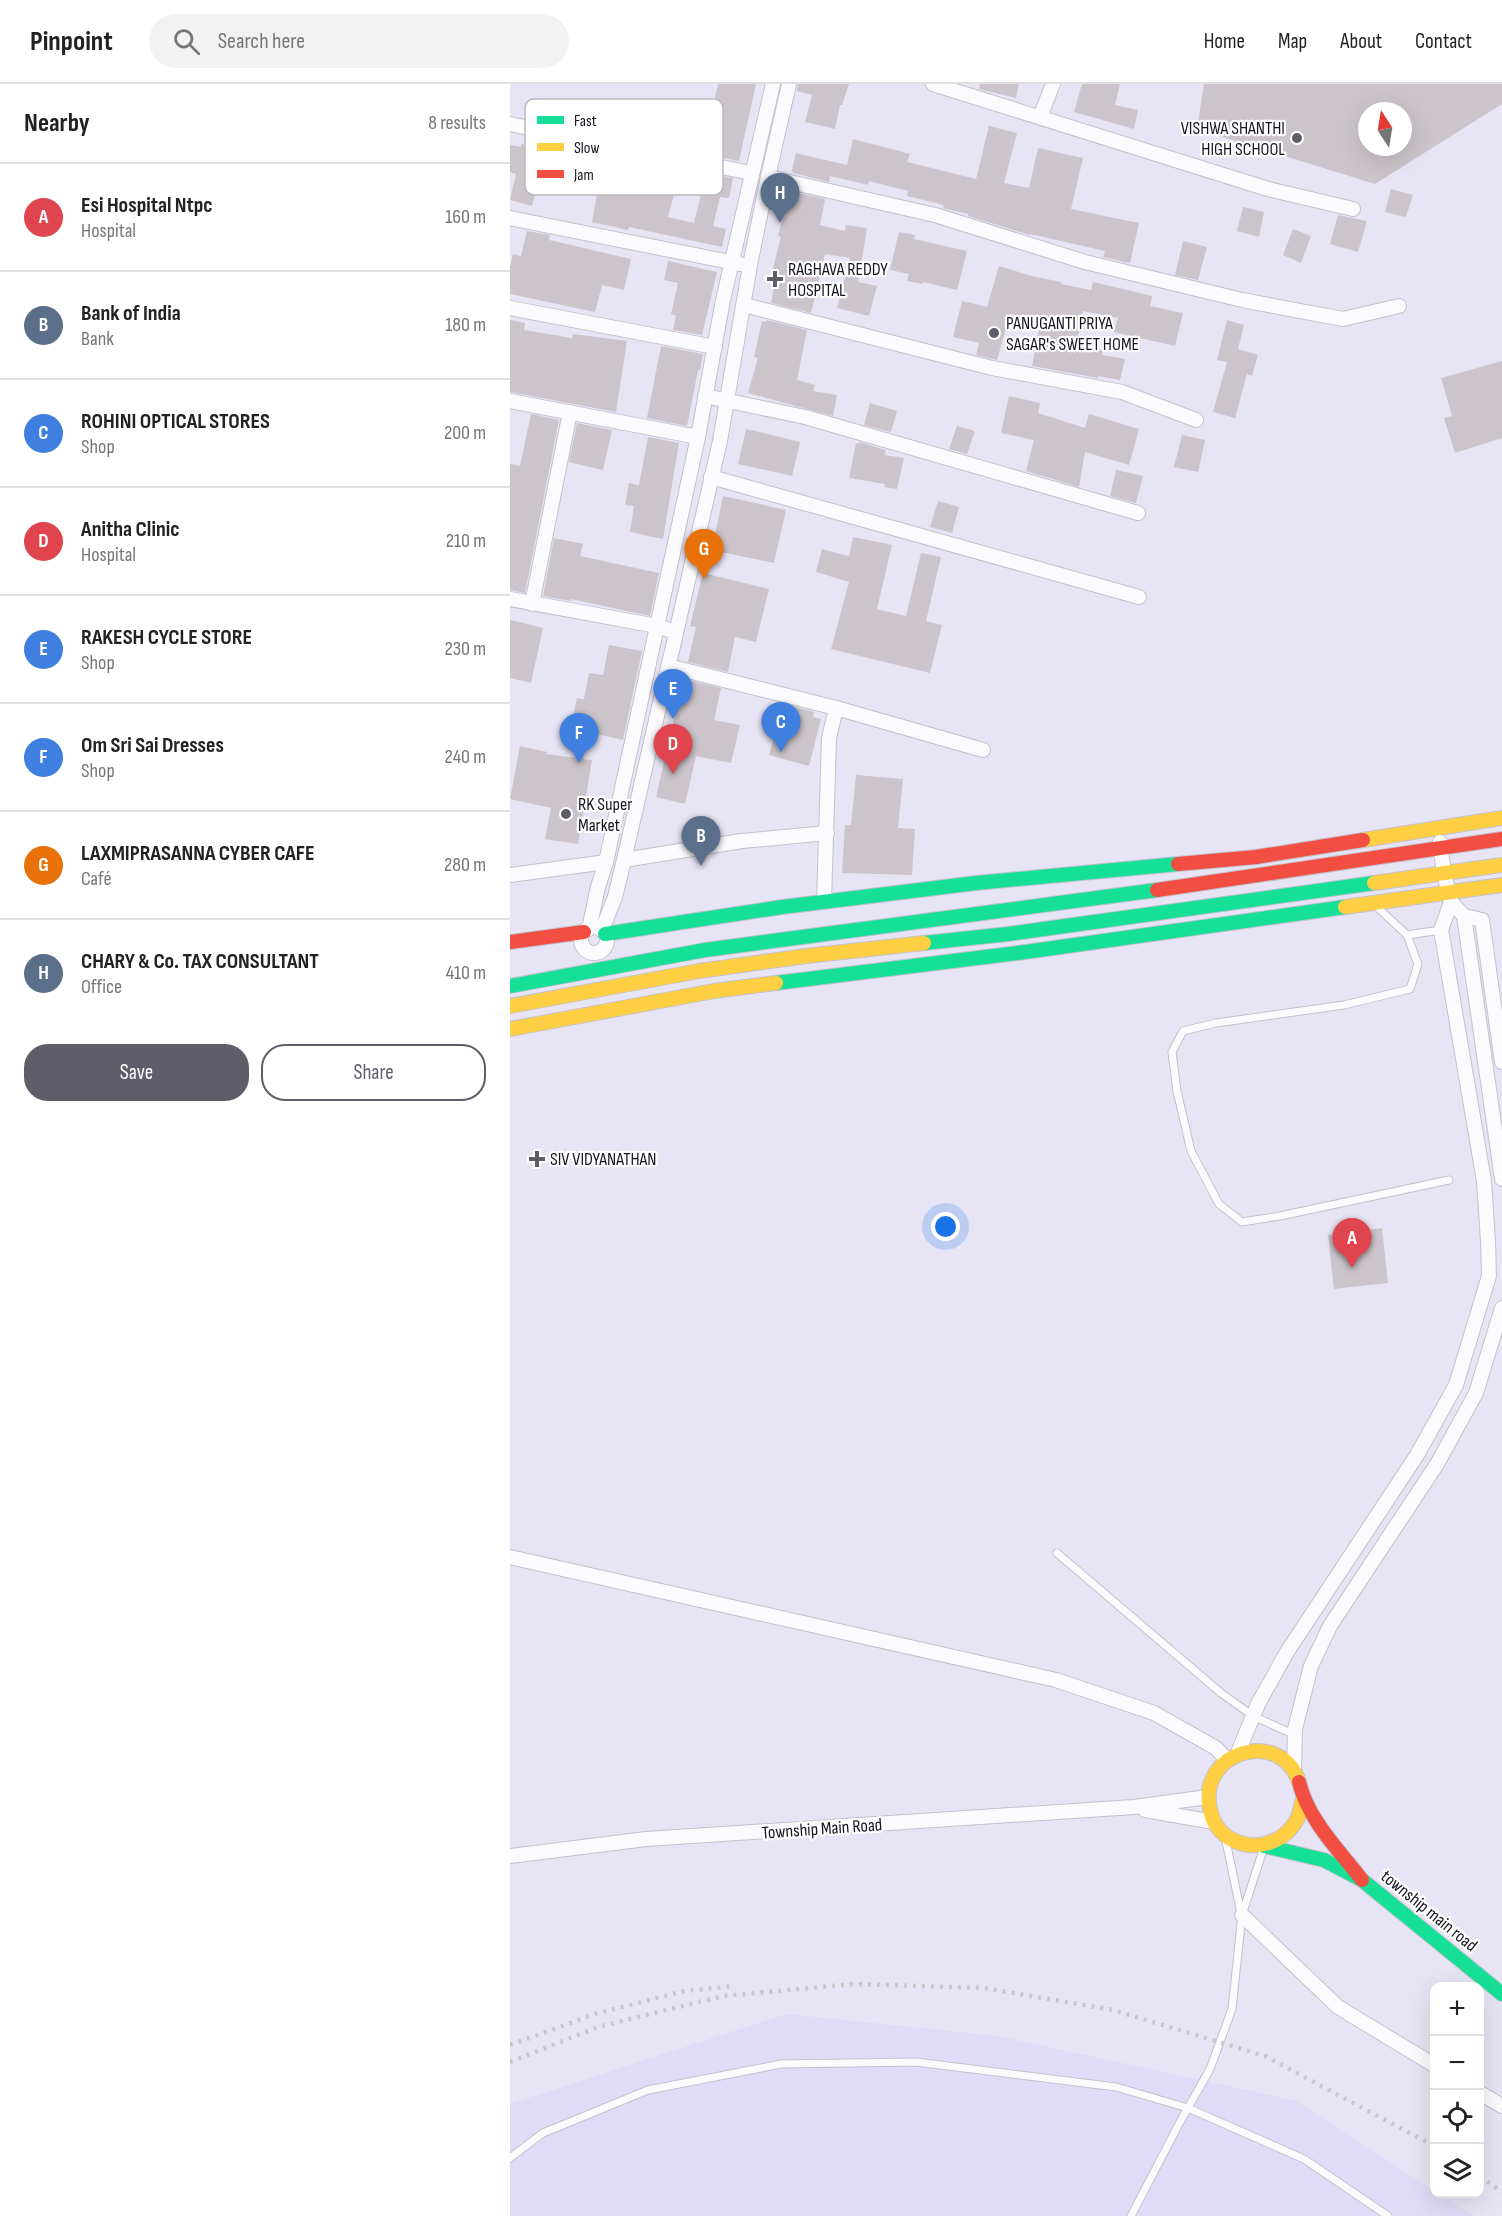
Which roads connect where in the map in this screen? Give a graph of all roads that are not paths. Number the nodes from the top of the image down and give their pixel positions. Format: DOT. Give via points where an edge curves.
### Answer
graph roads {
  1 [pos="772,84"];
  2 [pos="789,84"];
  3 [pos="933,84"];
  4 [pos="1053,84"];
  5 [pos="1040,117"];
  6 [pos="510,124"];
  7 [pos="525,127"];
  8 [pos="723,168"];
  9 [pos="751,174"];
  10 [pos="768,177"];
  11 [pos="1353,209"];
  12 [pos="510,218"];
  13 [pos="732,262"];
  14 [pos="750,265"];
  15 [pos="744,304"];
  16 [pos="1399,306"];
  17 [pos="510,308"];
  18 [pos="715,347"];
  19 [pos="705,396"];
  20 [pos="510,401"];
  21 [pos="727,401"];
  22 [pos="570,412"];
  23 [pos="1196,420"];
  24 [pos="698,437"];
  25 [pos="711,477"];
  26 [pos="1138,513"];
  27 [pos="1139,597"];
  28 [pos="510,599"];
  29 [pos="532,604"];
  30 [pos="657,626"];
  31 [pos="675,632"];
  32 [pos="668,666"];
  33 [pos="836,708"];
  34 [pos="983,750"];
  35 [pos="1502,818"];
  36 [pos="1438,828"];
  37 [pos="826,833"];
  38 [pos="1370,839"];
  39 [pos="1502,839"];
  40 [pos="1441,848"];
  41 [pos="1373,859"];
  42 [pos="624,860"];
  43 [pos="606,862"];
  44 [pos="1502,865"];
  45 [pos="1444,874"];
  46 [pos="510,875"];
  47 [pos="1502,885"];
  48 [pos="1450,897"];
  49 [pos="824,902"];
  50 [pos="1372,904"];
  51 [pos="1464,916"];
  52 [pos="1441,930"];
  53 [pos="595,931"];
  54 [pos="1407,935"];
  55 [pos="510,942"];
  56 [pos="594,953"];
  57 [pos="591,972"];
  58 [pos="510,986"];
  59 [pos="593,991"];
  60 [pos="510,1006"];
  61 [pos="599,1011"];
  62 [pos="1499,1014"];
  63 [pos="510,1029"];
  64 [pos="1502,1062"];
  65 [pos="1502,1179"];
  66 [pos="1449,1180"];
  67 [pos="1502,1308"];
  68 [pos="1057,1552"];
  69 [pos="510,1557"];
  70 [pos="1253,1716"];
  71 [pos="1295,1735"];
  72 [pos="1232,1757"];
  73 [pos="1294,1770"];
  74 [pos="1208,1797"];
  75 [pos="1303,1799"];
  76 [pos="1134,1807"];
  77 [pos="1214,1822"];
  78 [pos="1224,1835"];
  79 [pos="1264,1846"];
  80 [pos="510,1856"];
  81 [pos="1362,1880"];
  82 [pos="1242,1915"];
  83 [pos="1502,1994"];
  84 [pos="1430,2063"];
  85 [pos="1484,2096"];
  86 [pos="1502,2106"];
  87 [pos="1188,2108"];
  88 [pos="510,2158"];
  89 [pos="1131,2216"];
  90 [pos="1388,2216"];
  1 -- 9 [label="street"];
  2 -- 10 [label="street"];
  3 -- 5 [label="street"];
  4 -- 5 [label="street"];
  5 -- 11 [label="street" via="1268,189"];
  6 -- 7 [label="street"];
  8 -- 9 [label="street"];
  9 -- 13 [label="street"];
  10 -- 14 [label="street"];
  10 -- 16 [label="street" via="935,215 1085,262 1242,300 1343,319"];
  12 -- 13 [label="street"];
  13 -- 14 [label="street"];
  13 -- 18 [label="street"];
  14 -- 15 [label="street"];
  15 -- 21 [label="street"];
  15 -- 23 [label="street" via="992,368 1122,392"];
  17 -- 18 [label="street"];
  18 -- 19 [label="street"];
  19 -- 21 [label="street"];
  19 -- 24 [label="street"];
  20 -- 22 [label="street"];
  21 -- 25 [label="street"];
  21 -- 26 [label="street" via="805,417"];
  22 -- 24 [label="street"];
  22 -- 29 [label="street"];
  24 -- 30 [label="street"];
  25 -- 27 [label="street"];
  25 -- 31 [label="street"];
  28 -- 29 [label="street"];
  29 -- 30 [label="street"];
  30 -- 31 [label="street"];
  30 -- 43 [label="street"];
  31 -- 32 [label="street"];
  32 -- 33 [label="street"];
  32 -- 42 [label="street"];
  33 -- 34 [label="street"];
  33 -- 37 [label="street" via="829,738"];
  35 -- 36 [label="main road"];
  36 -- 38 [label="main road"];
  36 -- 40 [label="street"];
  37 -- 42 [label="street" via="742,841"];
  37 -- 49 [label="street"];
  38 -- 41 [label="main road"];
  38 -- 49 [label="main road" via="1256,857 976,883"];
  39 -- 40 [label="main road"];
  40 -- 41 [label="main road"];
  40 -- 45 [label="street"];
  41 -- 57 [label="main road" via="705,950"];
  42 -- 53 [label="street" via="615,897"];
  43 -- 46 [label="street"];
  43 -- 53 [label="street"];
  44 -- 45 [label="main road"];
  45 -- 48 [label="street"];
  45 -- 59 [label="main road" via="1008,934 699,971"];
  47 -- 48 [label="main road"];
  48 -- 50 [label="main road"];
  48 -- 51 [label="street"];
  48 -- 52 [label="street"];
  49 -- 53 [label="main road"];
  50 -- 54 [label="lane"];
  50 -- 61 [label="main road" via="714,991"];
  51 -- 62 [label="street" via="1482,920"];
  51 -- 65 [label="street"];
  52 -- 54 [label="lane"];
  52 -- 70 [label="street" via="1484,1181 1489,1276 1456,1384 1417,1455 1287,1652"];
  53 -- 55 [label="main road"];
  53 -- 56 [label="street" via="607,941 604,949"];
  53 -- 56 [label="street" via="582,940 583,947"];
  54 -- 66 [label="lane" via="1418,964 1410,989 1344,1005 1183,1031 1172,1052 1177,1091 1191,1151 1219,1204 1242,1222"];
  56 -- 57 [label="street"];
  57 -- 58 [label="main road"];
  57 -- 59 [label="street"];
  59 -- 60 [label="main road"];
  59 -- 61 [label="street"];
  61 -- 63 [label="main road"];
  62 -- 64 [label="street"];
  67 -- 71 [label="street" via="1476,1393 1437,1464 1330,1626 1311,1666"];
  68 -- 70 [label="lane"];
  69 -- 72 [label="street" via="1056,1680 1154,1713"];
  70 -- 71 [label="lane"];
  70 -- 72 [label="street"];
  71 -- 73 [label="street"];
  72 -- 73 [label="main road" via="1268,1752"];
  72 -- 74 [label="main road" via="1213,1776"];
  73 -- 75 [label="main road, township main road"];
  74 -- 76 [label="street, Township Main Road"];
  74 -- 77 [label="main road"];
  75 -- 79 [label="main road" via="1292,1829"];
  75 -- 81 [label="main road, township main road"];
  76 -- 77 [label="street, Township Main Road"];
  76 -- 80 [label="street, Township Main Road" via="646,1839"];
  77 -- 78 [label="main road"];
  78 -- 79 [label="main road, township main road" via="1243,1845"];
  78 -- 82 [label="lane"];
  79 -- 81 [label="main road, township main road" via="1324,1860"];
  79 -- 82 [label="lane"];
  81 -- 83 [label="main road, township main road"];
  82 -- 84 [label="street" via="1338,2007"];
  82 -- 87 [label="lane" via="1232,2009 1210,2069"];
  85 -- 86 [label="street"];
  87 -- 88 [label="lane" via="1116,2087 916,2062 781,2064 648,2090 543,2133"];
  87 -- 89 [label="lane"];
  87 -- 90 [label="lane" via="1304,2159"];
}
